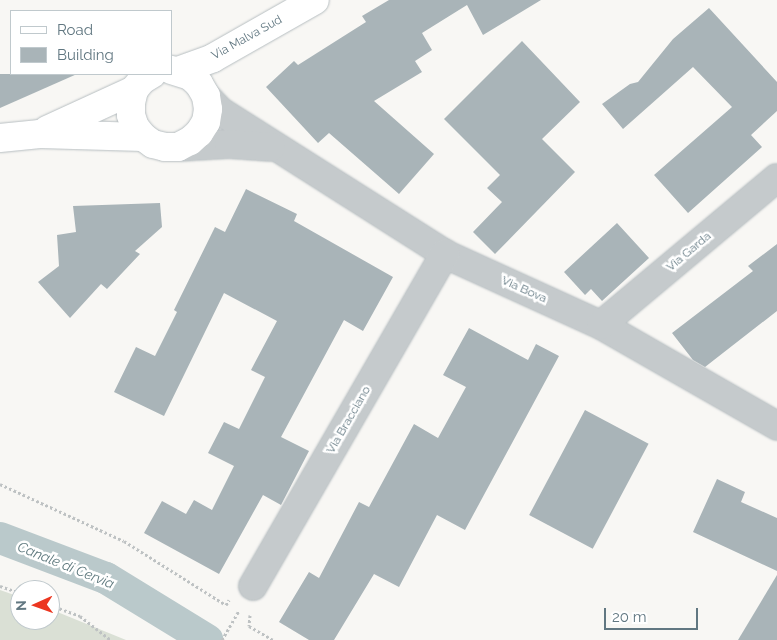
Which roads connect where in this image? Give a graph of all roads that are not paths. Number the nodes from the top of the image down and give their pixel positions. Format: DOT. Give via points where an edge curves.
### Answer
graph roads {
  1 [pos="315,0"];
  2 [pos="172,72"];
  3 [pos="159,76"];
  4 [pos="206,96"];
  5 [pos="40,134"];
  6 [pos="143,137"];
  7 [pos="0,138"];
  8 [pos="178,146"];
  9 [pos="275,148"];
  10 [pos="777,178"];
  11 [pos="445,254"];
  12 [pos="601,325"];
  13 [pos="777,426"];
  14 [pos="254,584"];
  1 -- 2 [label="street, Via Malva Sud" via="213,58"];
  3 -- 4 [label="street" via="190,76"];
  3 -- 5 [label="street, Via Malva Sud"];
  3 -- 6 [label="street" via="131,103 130,115"];
  4 -- 8 [label="street" via="206,122 190,141"];
  4 -- 9 [label="street, Via Bova" via="220,111"];
  5 -- 6 [label="street, Via Malva Sud"];
  5 -- 7 [label="street, Via Malva Sud"];
  6 -- 8 [label="street" via="153,144"];
  8 -- 9 [label="street, Via Bova" via="229,144"];
  9 -- 11 [label="street, Via Bova"];
  10 -- 12 [label="street, Via Garda"];
  11 -- 12 [label="street, Via Bova"];
  11 -- 14 [label="street, Via Bracciano"];
  12 -- 13 [label="street, Via Bova"];
}
